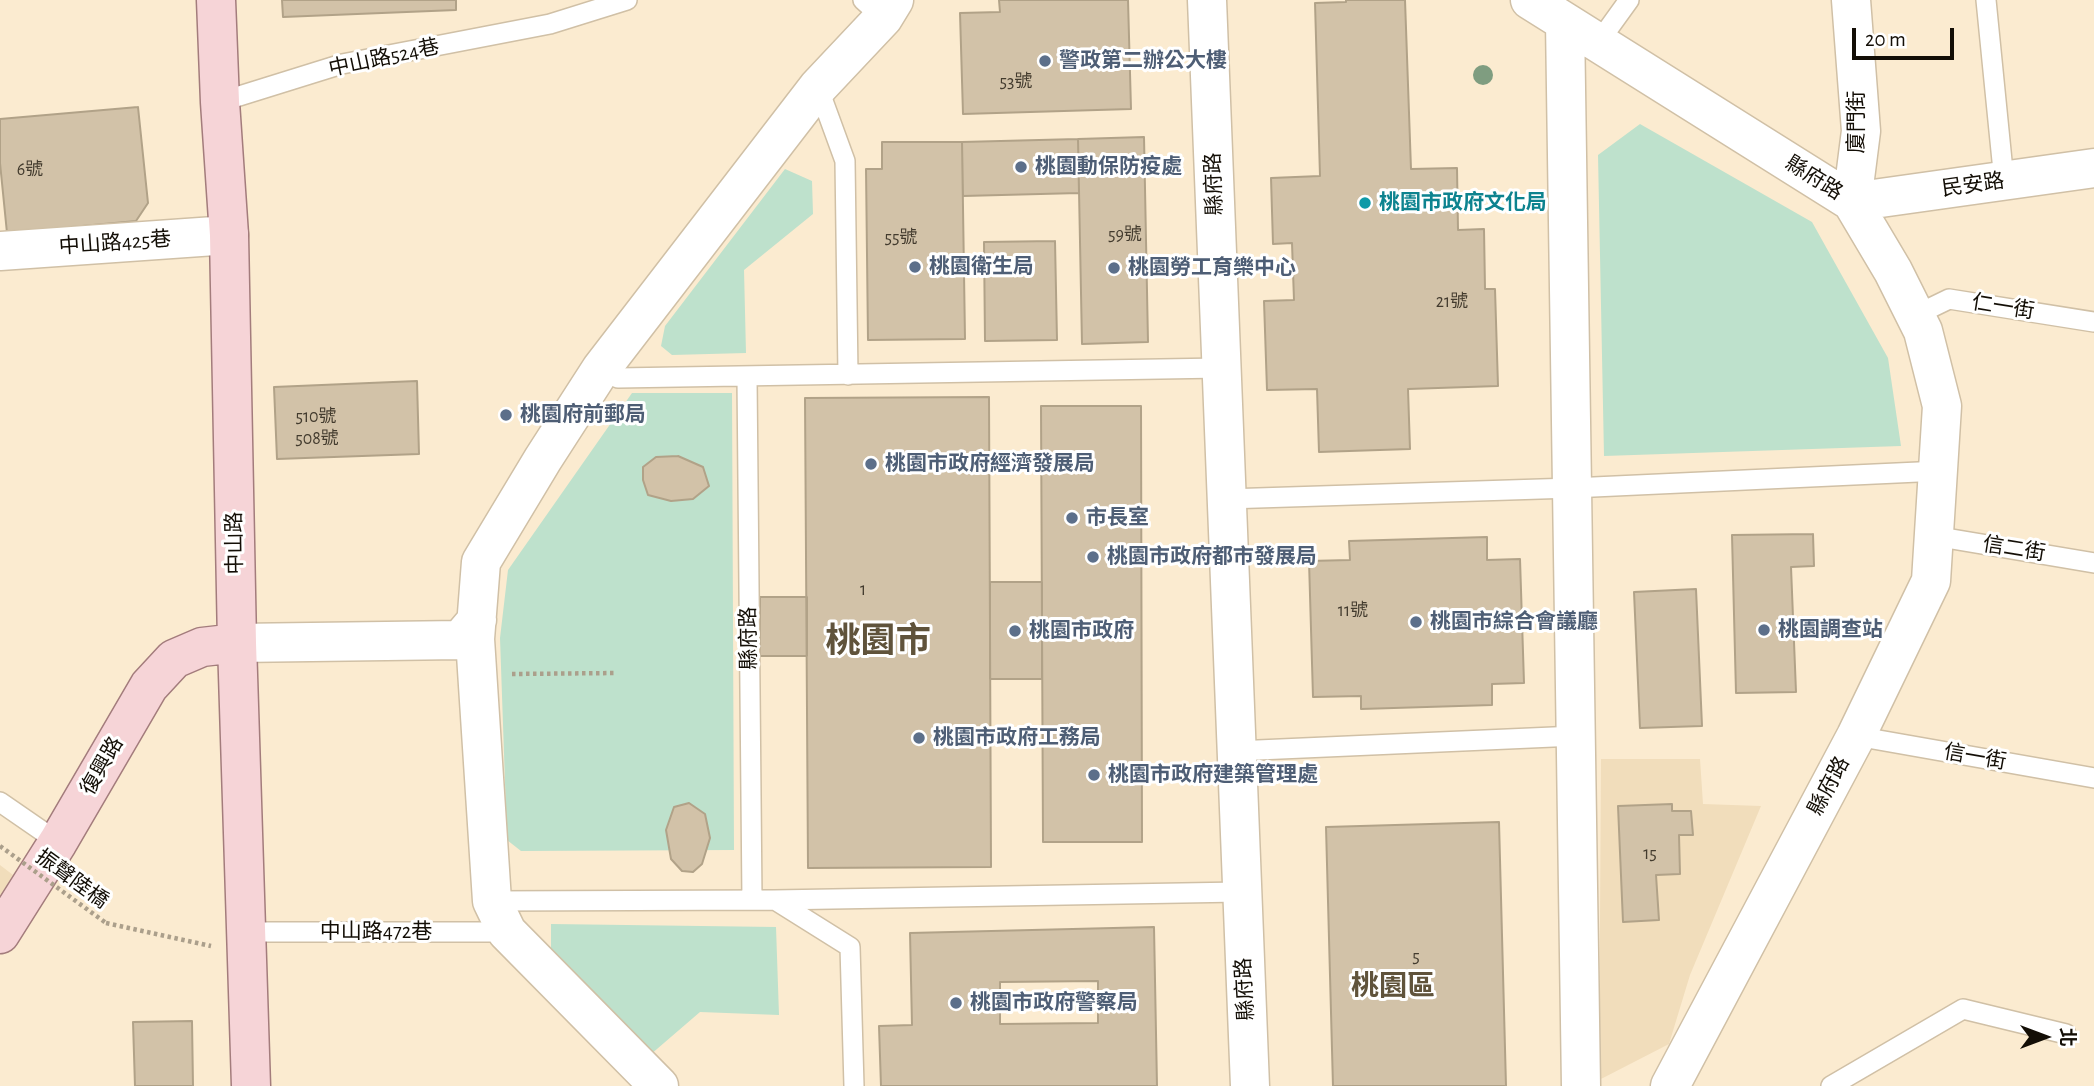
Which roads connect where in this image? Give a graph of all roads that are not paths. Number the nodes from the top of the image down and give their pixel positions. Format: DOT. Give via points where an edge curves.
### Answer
graph roads {
  1 [pos="216,0"];
  2 [pos="627,0"];
  3 [pos="1207,0"];
  4 [pos="1530,0"];
  5 [pos="1629,0"];
  6 [pos="1851,0"];
  7 [pos="1986,0"];
  8 [pos="880,6"];
  9 [pos="1565,22"];
  10 [pos="1598,43"];
  11 [pos="818,87"];
  12 [pos="220,102"];
  13 [pos="2094,168"];
  14 [pos="2004,181"];
  15 [pos="1852,202"];
  16 [pos="229,235"];
  17 [pos="0,251"];
  18 [pos="1916,315"];
  19 [pos="2094,322"];
  20 [pos="1221,368"];
  21 [pos="601,369"];
  22 [pos="848,375"];
  23 [pos="747,377"];
  24 [pos="1940,471"];
  25 [pos="1572,488"];
  26 [pos="1226,499"];
  27 [pos="1934,536"];
  28 [pos="2094,563"];
  29 [pos="237,643"];
  30 [pos="478,648"];
  31 [pos="1576,736"];
  32 [pos="1856,736"];
  33 [pos="1236,751"];
  34 [pos="2094,778"];
  35 [pos="0,802"];
  36 [pos="58,842"];
  37 [pos="1241,891"];
  38 [pos="752,900"];
  39 [pos="774,900"];
  40 [pos="499,916"];
  41 [pos="0,934"];
  42 [pos="229,939"];
  43 [pos="2066,1034"];
  44 [pos="251,1086"];
  45 [pos="659,1086"];
  46 [pos="854,1086"];
  47 [pos="1250,1086"];
  48 [pos="1581,1086"];
  49 [pos="1670,1086"];
  50 [pos="1831,1086"];
  1 -- 12 [label="main road, 中山路"];
  2 -- 12 [label="lane, 中山路524巷" via="550,24 342,64"];
  3 -- 20 [label="street, 縣府路"];
  4 -- 9 [label="street, 縣府路"];
  5 -- 10 [label="lane"];
  6 -- 15 [label="street, 廈門街" via="1861,131"];
  7 -- 14 [label="lane"];
  8 -- 11 [label="street"];
  9 -- 10 [label="street, 縣府路"];
  9 -- 25 [label="street"];
  10 -- 15 [label="street, 縣府路"];
  11 -- 21 [label="street"];
  11 -- 22 [label="lane" via="845,162"];
  12 -- 16 [label="main road, 中山路"];
  13 -- 14 [label="street, 民安路"];
  14 -- 15 [label="street, 民安路"];
  15 -- 18 [label="street, 縣府路"];
  16 -- 17 [label="street, 中山路425巷"];
  16 -- 29 [label="main road, 中山路"];
  18 -- 19 [label="lane, 仁一街" via="1949,299"];
  18 -- 24 [label="street, 縣府路" via="1942,406"];
  20 -- 22 [label="lane"];
  20 -- 26 [label="street, 縣府路"];
  21 -- 23 [label="lane" via="618,378"];
  21 -- 30 [label="street" via="481,562"];
  22 -- 23 [label="lane"];
  23 -- 38 [label="lane, 縣府路"];
  24 -- 25 [label="lane"];
  24 -- 27 [label="street, 縣府路"];
  25 -- 26 [label="lane"];
  25 -- 31 [label="street"];
  26 -- 33 [label="street, 縣府路"];
  27 -- 28 [label="lane, 信二街"];
  27 -- 32 [label="street, 縣府路" via="1931,581"];
  29 -- 30 [label="street"];
  29 -- 36 [label="main road, 復興路" via="192,651 174,659 157,677"];
  29 -- 42 [label="main road, 中山路"];
  30 -- 40 [label="street"];
  31 -- 33 [label="lane"];
  31 -- 48 [label="street"];
  32 -- 34 [label="lane, 信一街"];
  32 -- 49 [label="street, 縣府路"];
  33 -- 37 [label="street, 縣府路"];
  35 -- 36 [label="lane"];
  36 -- 41 [label="main road, 復興路"];
  37 -- 39 [label="lane"];
  37 -- 47 [label="street, 縣府路"];
  38 -- 39 [label="lane"];
  38 -- 40 [label="lane"];
  39 -- 46 [label="lane" via="850,947"];
  40 -- 42 [label="lane, 中山路472巷"];
  40 -- 45 [label="street"];
  42 -- 44 [label="main road, 中山路"];
  43 -- 50 [label="lane" via="1964,1009"];
}
